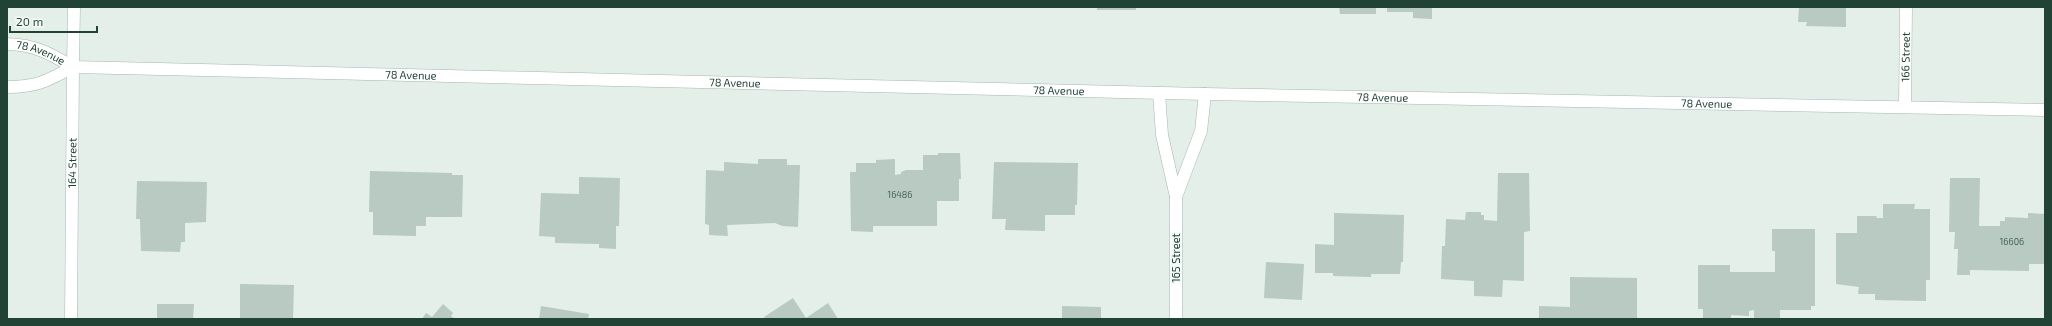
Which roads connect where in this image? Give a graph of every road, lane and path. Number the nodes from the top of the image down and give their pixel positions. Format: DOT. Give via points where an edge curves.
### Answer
graph roads {
  1 [pos="74,7"];
  2 [pos="1906,7"];
  3 [pos="7,44"];
  4 [pos="73,67"];
  5 [pos="7,87"];
  6 [pos="1159,93"];
  7 [pos="1205,94"];
  8 [pos="1905,107"];
  9 [pos="2045,110"];
  10 [pos="1176,197"];
  11 [pos="71,319"];
  12 [pos="1176,319"];
  1 -- 4 [label="street, 164 Street"];
  2 -- 8 [label="street, 166 Street"];
  3 -- 4 [label="street, 78 Avenue" via="44,50"];
  4 -- 5 [label="street, 78 Avenue" via="45,82 28,87"];
  4 -- 6 [label="street, 78 Avenue"];
  4 -- 11 [label="street, 164 Street"];
  6 -- 7 [label="street, 78 Avenue"];
  6 -- 10 [label="street, 165 Street" via="1162,135"];
  7 -- 8 [label="street, 78 Avenue"];
  7 -- 10 [label="street, 165 Street" via="1201,131"];
  8 -- 9 [label="street, 78 Avenue"];
  10 -- 12 [label="street, 165 Street"];
}
